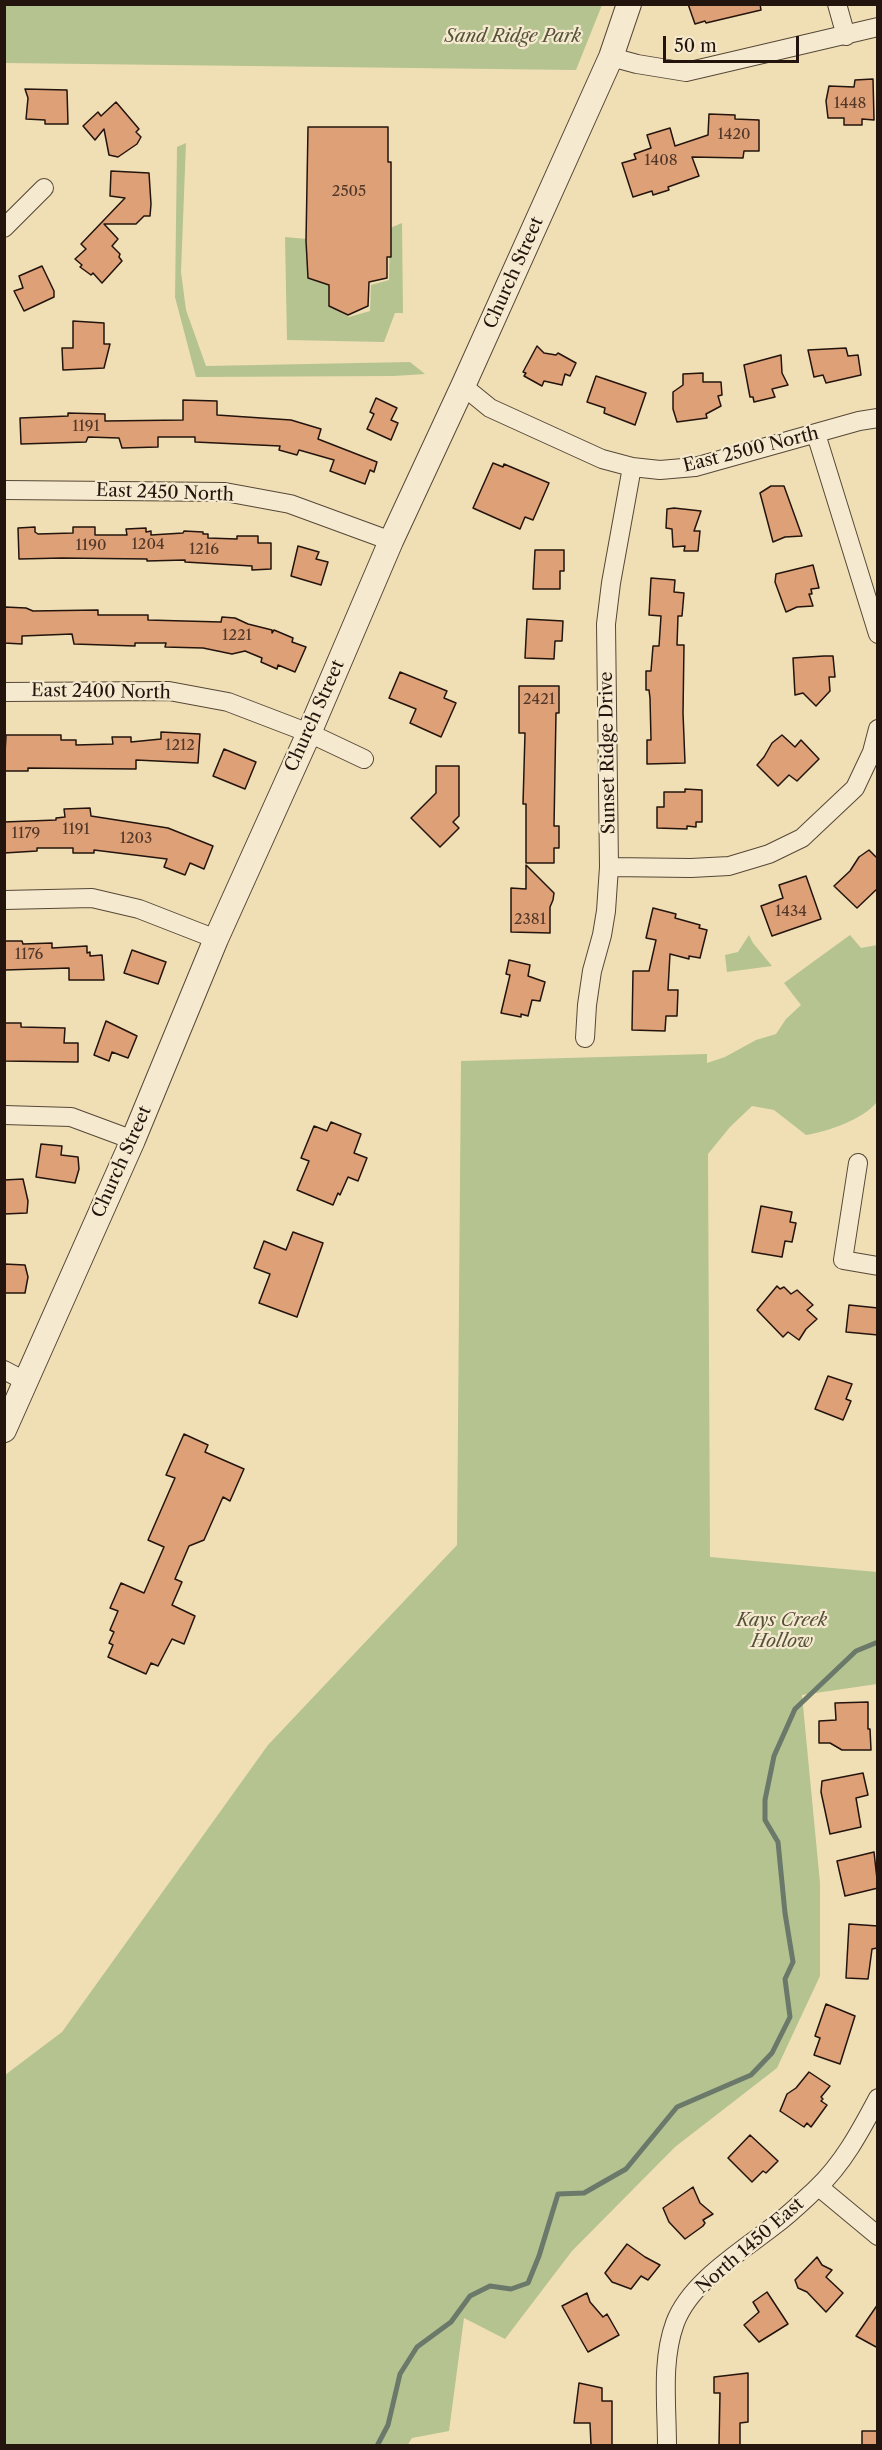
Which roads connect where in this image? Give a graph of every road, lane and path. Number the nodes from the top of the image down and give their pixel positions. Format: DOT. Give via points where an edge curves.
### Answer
graph roads {
  1 [pos="629,4"];
  2 [pos="837,4"];
  3 [pos="878,27"];
  4 [pos="846,36"];
  5 [pos="611,57"];
  6 [pos="44,188"];
  7 [pos="4,228"];
  8 [pos="463,386"];
  9 [pos="878,418"];
  10 [pos="816,434"];
  11 [pos="632,467"];
  12 [pos="4,490"];
  13 [pos="391,541"];
  14 [pos="878,634"];
  15 [pos="4,692"];
  16 [pos="878,729"];
  17 [pos="309,733"];
  18 [pos="364,759"];
  19 [pos="609,867"];
  20 [pos="4,900"];
  21 [pos="216,939"];
  22 [pos="585,1038"];
  23 [pos="4,1115"];
  24 [pos="133,1140"];
  25 [pos="858,1163"];
  26 [pos="878,1266"];
  27 [pos="15,1376"];
  28 [pos="4,1430"];
  29 [pos="878,2098"];
  30 [pos="819,2187"];
  31 [pos="878,2236"];
  32 [pos="667,2445"];
  1 -- 5 [label="street, Church Street"];
  2 -- 4 [label="street"];
  3 -- 4 [label="street"];
  4 -- 5 [label="street" via="686,72"];
  5 -- 8 [label="street, Church Street"];
  6 -- 7 [label="street"];
  8 -- 11 [label="street, East 2500 North" via="490,408 602,459"];
  8 -- 13 [label="street, Church Street"];
  9 -- 10 [label="street, East 2500 North"];
  10 -- 11 [label="street, East 2500 North" via="695,467"];
  10 -- 14 [label="street"];
  11 -- 19 [label="street, Sunset Ridge Drive" via="606,624"];
  12 -- 13 [label="street, East 2450 North" via="225,492 290,504"];
  13 -- 17 [label="street, Church Street"];
  15 -- 17 [label="street, East 2400 North" via="169,691 228,702"];
  16 -- 19 [label="street" via="855,788 802,838 770,854 729,866"];
  17 -- 18 [label="street, East 2400 North"];
  17 -- 21 [label="street, Church Street"];
  19 -- 22 [label="street, Sunset Ridge Drive" via="606,910 592,971"];
  20 -- 21 [label="street" via="92,898 139,909"];
  21 -- 24 [label="street, Church Street"];
  23 -- 24 [label="street" via="71,1117"];
  24 -- 27 [label="street, Church Street"];
  25 -- 26 [label="street" via="843,1260"];
  27 -- 28 [label="street, Church Street"];
  29 -- 30 [label="street, North 1450 East" via="841,2160"];
  30 -- 31 [label="street"];
  30 -- 32 [label="street, North 1450 East" via="698,2287 675,2321 666,2356"];
}
